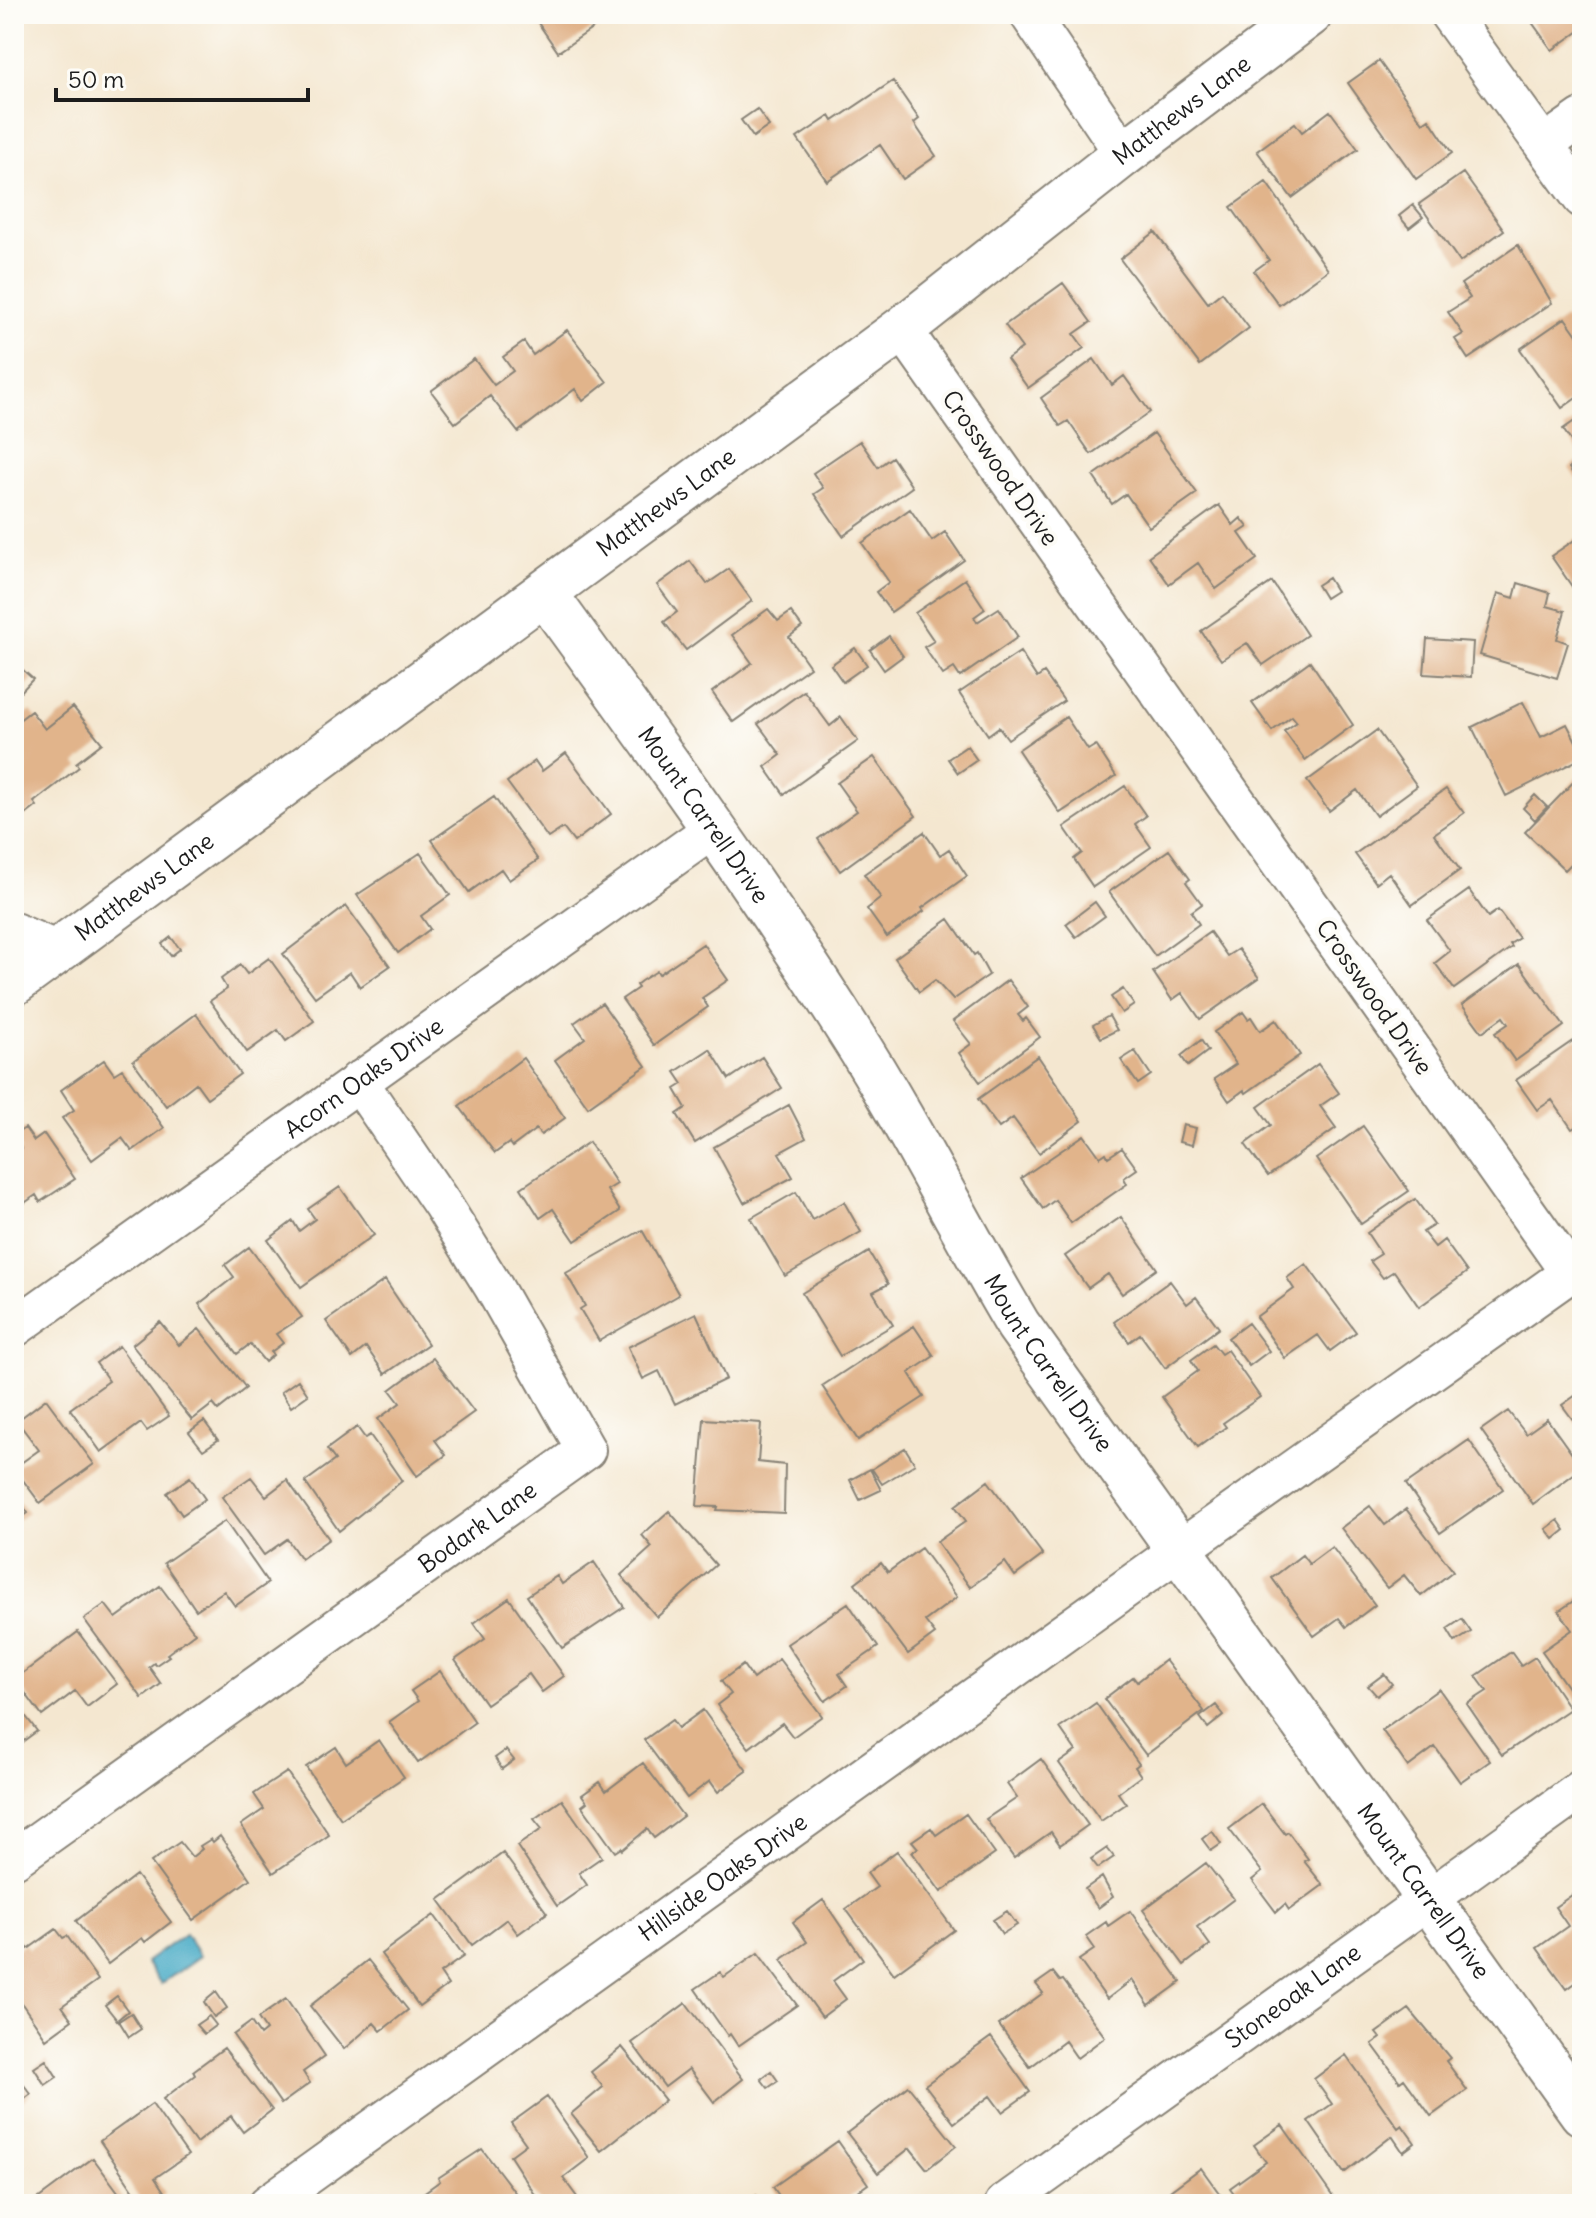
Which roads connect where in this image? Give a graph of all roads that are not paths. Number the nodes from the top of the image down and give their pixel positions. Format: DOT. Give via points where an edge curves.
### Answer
graph roads {
  1 [pos="1029,14"];
  2 [pos="1310,14"];
  3 [pos="1449,14"];
  4 [pos="1582,118"];
  5 [pos="1545,144"];
  6 [pos="1124,154"];
  7 [pos="1582,198"];
  8 [pos="902,329"];
  9 [pos="545,594"];
  10 [pos="713,829"];
  11 [pos="14,932"];
  12 [pos="58,951"];
  13 [pos="14,983"];
  14 [pos="358,1081"];
  15 [pos="14,1328"];
  16 [pos="1178,1551"];
  17 [pos="1582,1789"];
  18 [pos="14,1859"];
  19 [pos="1429,1899"];
  20 [pos="1582,2113"];
  21 [pos="268,2204"];
  22 [pos="1004,2204"];
  1 -- 6 [label="street"];
  2 -- 6 [label="street, Matthews Lane"];
  3 -- 5 [label="street"];
  4 -- 5 [label="street"];
  5 -- 7 [label="street"];
  6 -- 8 [label="street, Matthews Lane"];
  8 -- 9 [label="street, Matthews Lane"];
  8 -- 16 [label="street, Crosswood Drive" via="1570,1273"];
  9 -- 10 [label="street, Mount Carrell Drive"];
  9 -- 12 [label="street, Matthews Lane"];
  10 -- 14 [label="street, Acorn Oaks Drive"];
  10 -- 16 [label="street, Mount Carrell Drive" via="857,1043 1018,1325"];
  11 -- 12 [label="street"];
  12 -- 13 [label="street, Matthews Lane"];
  14 -- 15 [label="street, Acorn Oaks Drive"];
  14 -- 18 [label="street, Bodark Lane" via="486,1274 586,1450"];
  16 -- 19 [label="street, Mount Carrell Drive"];
  16 -- 21 [label="street, Hillside Oaks Drive"];
  17 -- 19 [label="street, Stoneoak Lane"];
  19 -- 20 [label="street, Mount Carrell Drive"];
  19 -- 22 [label="street, Stoneoak Lane"];
}
